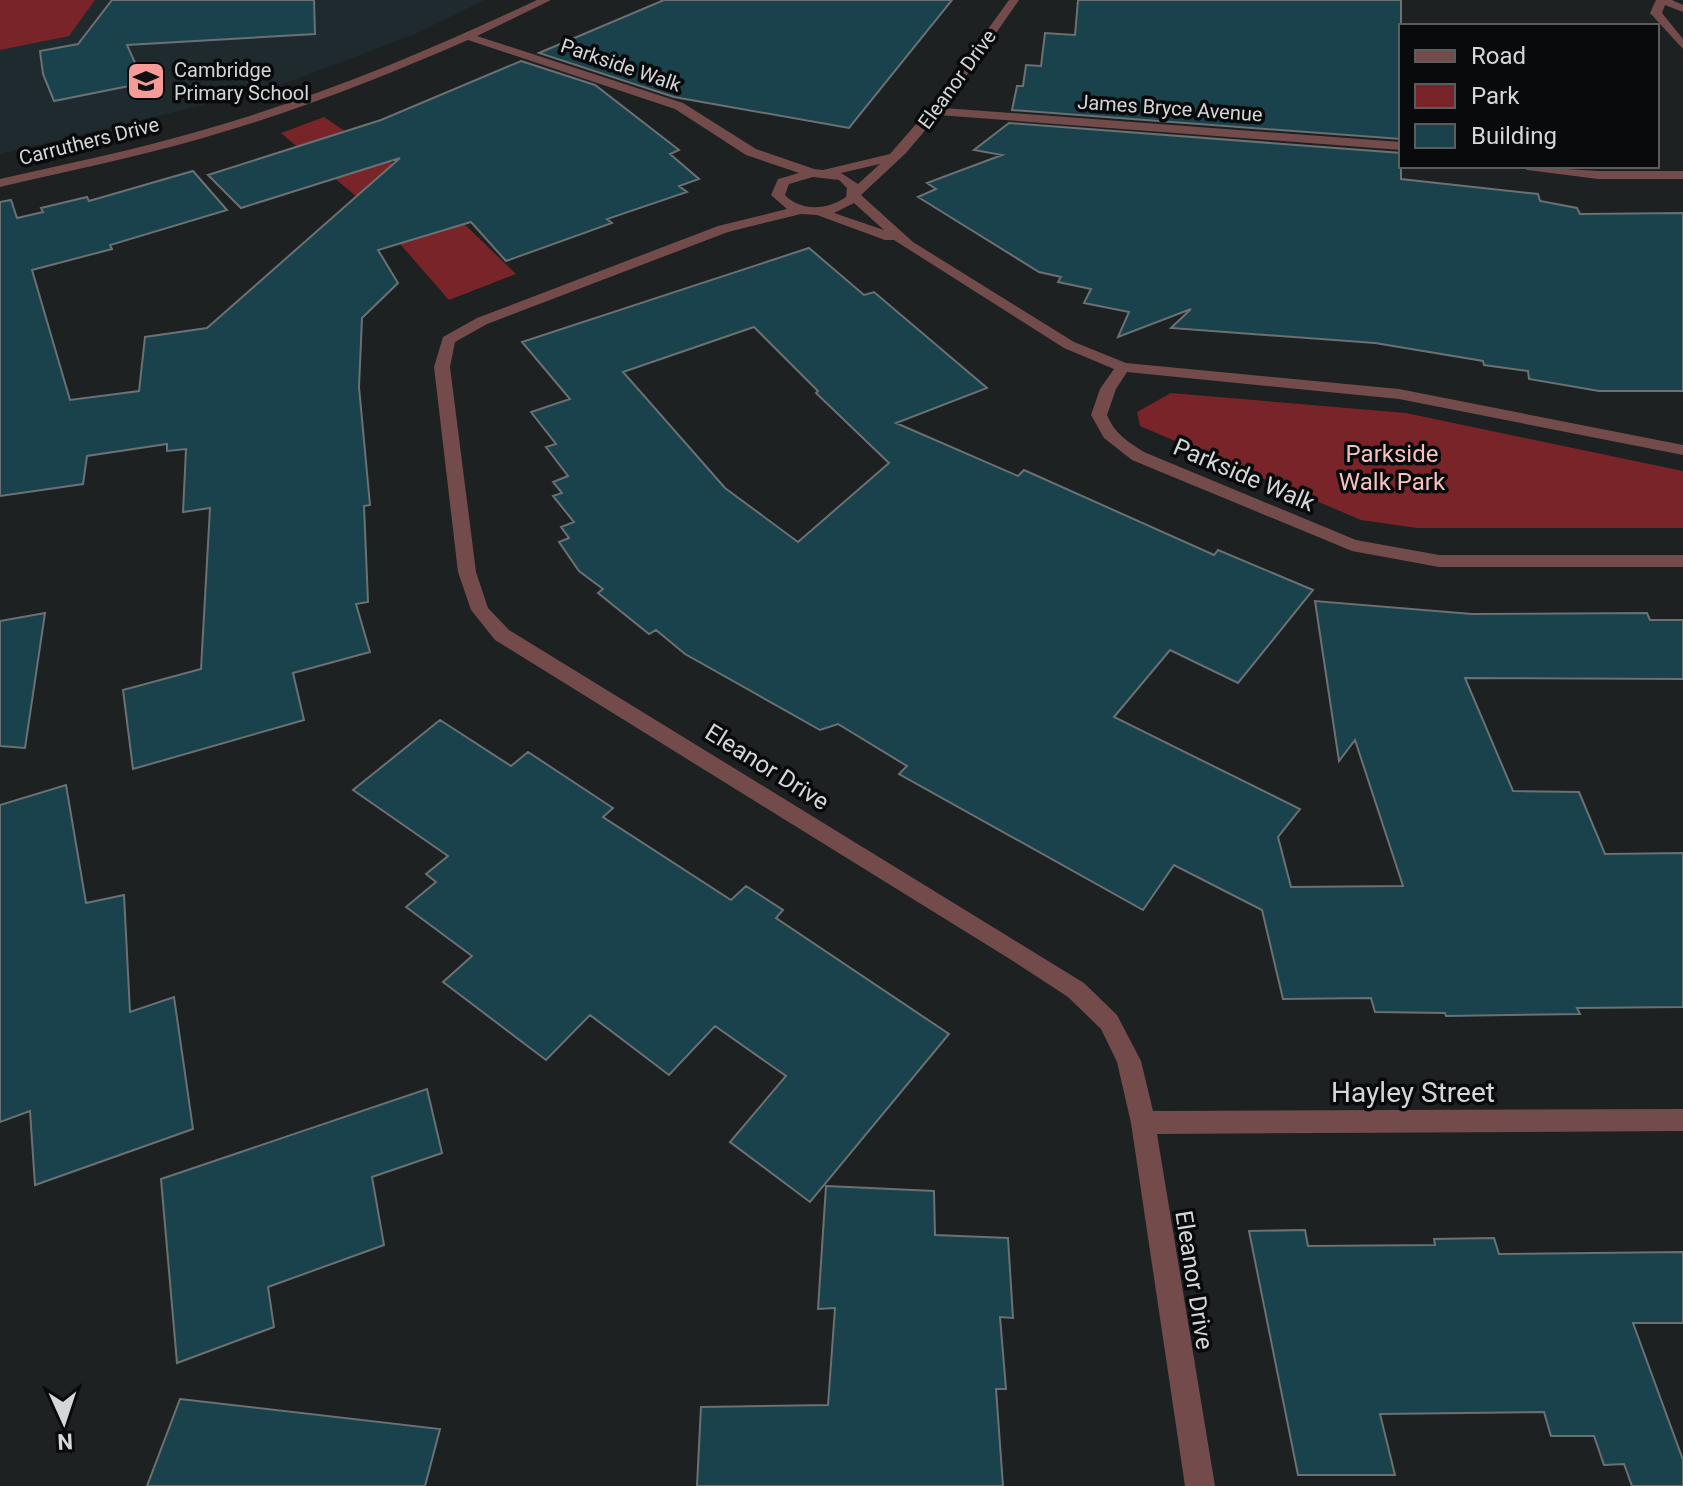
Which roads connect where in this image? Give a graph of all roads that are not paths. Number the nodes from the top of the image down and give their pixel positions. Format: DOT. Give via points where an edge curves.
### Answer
graph roads {
  1 [pos="546,0"];
  2 [pos="1014,0"];
  3 [pos="1662,0"];
  4 [pos="1683,9"];
  5 [pos="469,37"];
  6 [pos="1683,46"];
  7 [pos="937,111"];
  8 [pos="1399,146"];
  9 [pos="751,152"];
  10 [pos="898,156"];
  11 [pos="1543,168"];
  12 [pos="817,173"];
  13 [pos="1683,175"];
  14 [pos="0,183"];
  15 [pos="773,184"];
  16 [pos="854,194"];
  17 [pos="807,210"];
  18 [pos="723,229"];
  19 [pos="908,245"];
  20 [pos="1123,367"];
  21 [pos="1683,450"];
  22 [pos="1683,561"];
  23 [pos="1683,1120"];
  24 [pos="1143,1123"];
  25 [pos="1200,1486"];
  1 -- 5 [label="street, Carruthers Drive"];
  2 -- 7 [label="street, Eleanor Drive"];
  3 -- 4 [label="street"];
  3 -- 6 [label="street" via="1656,13"];
  5 -- 9 [label="street, Parkside Walk" via="679,106"];
  5 -- 14 [label="street, Carruthers Drive" via="395,70 227,127"];
  7 -- 8 [label="street, James Bryce Avenue"];
  7 -- 10 [label="street, Eleanor Drive"];
  9 -- 12 [label="street, Parkside Walk"];
  9 -- 15 [label="street, Parkside Walk"];
  10 -- 12 [label="street"];
  10 -- 16 [label="street, Eleanor Drive"];
  11 -- 13 [label="street" via="1598,175"];
  12 -- 15 [label="street, Eleanor Drive"];
  12 -- 16 [label="street, Parkside Walk" via="843,177"];
  15 -- 17 [label="street" via="790,206"];
  15 -- 18 [label="street, Eleanor Drive"];
  16 -- 17 [label="street, Eleanor Drive" via="839,207"];
  16 -- 19 [label="street"];
  17 -- 18 [label="street, Eleanor Drive"];
  17 -- 19 [label="street"];
  18 -- 24 [label="street, Eleanor Drive" via="482,321 448,340 442,367 467,572 480,610 502,635 1076,990 1109,1022 1129,1061"];
  19 -- 20 [label="street" via="1069,345"];
  20 -- 21 [label="street" via="1399,394"];
  20 -- 22 [label="street, Parkside Walk" via="1099,415 1115,441 1138,456 1352,545 1439,561"];
  23 -- 24 [label="street, Hayley Street"];
  24 -- 25 [label="street, Eleanor Drive"];
}
